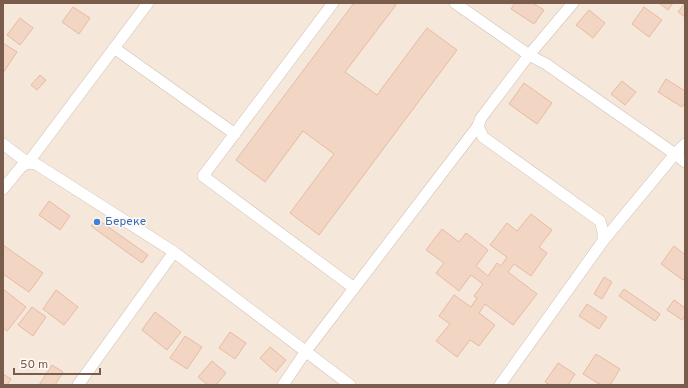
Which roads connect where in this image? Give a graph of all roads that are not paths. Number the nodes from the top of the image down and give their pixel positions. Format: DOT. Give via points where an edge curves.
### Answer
graph roads {
  1 [pos="148,3"];
  2 [pos="334,3"];
  3 [pos="455,3"];
  4 [pos="573,3"];
  5 [pos="114,48"];
  6 [pos="529,55"];
  7 [pos="478,126"];
  8 [pos="235,134"];
  9 [pos="3,144"];
  10 [pos="685,144"];
  11 [pos="674,154"];
  12 [pos="685,162"];
  13 [pos="28,163"];
  14 [pos="3,189"];
  15 [pos="603,241"];
  16 [pos="174,252"];
  17 [pos="354,288"];
  18 [pos="306,351"];
  19 [pos="78,385"];
  20 [pos="283,385"];
  21 [pos="350,385"];
  22 [pos="500,385"];
  1 -- 5 [label="street"];
  2 -- 8 [label="street"];
  3 -- 6 [label="street"];
  4 -- 6 [label="street"];
  5 -- 8 [label="street"];
  5 -- 13 [label="street"];
  6 -- 7 [label="street" via="481,118"];
  6 -- 11 [label="street" via="546,64"];
  7 -- 15 [label="street" via="483,137 600,221"];
  7 -- 17 [label="street"];
  8 -- 17 [label="street" via="203,176"];
  9 -- 13 [label="street"];
  10 -- 11 [label="street"];
  11 -- 12 [label="street"];
  11 -- 15 [label="street"];
  13 -- 14 [label="street" via="21,167"];
  13 -- 16 [label="street" via="36,164"];
  15 -- 22 [label="street"];
  16 -- 18 [label="street"];
  16 -- 19 [label="street"];
  17 -- 18 [label="street"];
  18 -- 20 [label="street"];
  18 -- 21 [label="street"];
}
